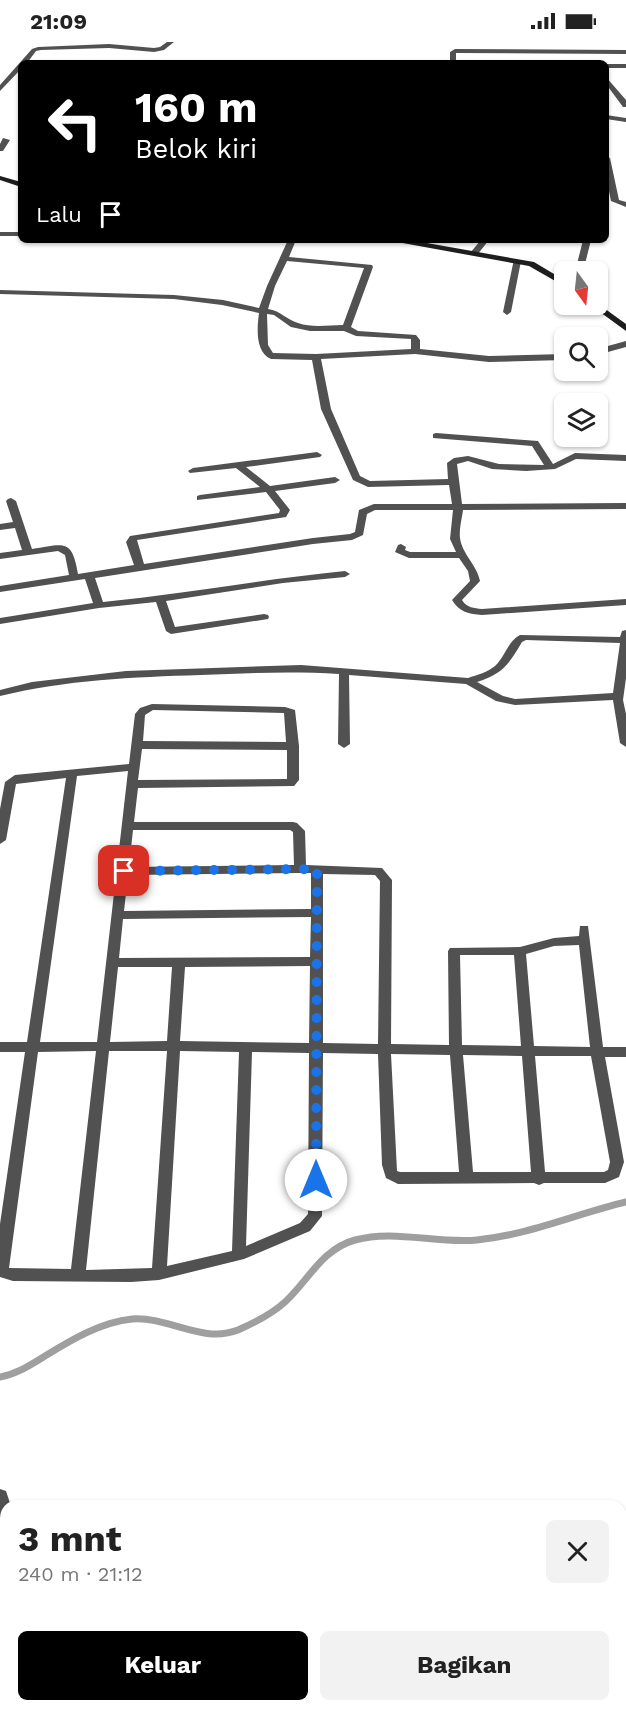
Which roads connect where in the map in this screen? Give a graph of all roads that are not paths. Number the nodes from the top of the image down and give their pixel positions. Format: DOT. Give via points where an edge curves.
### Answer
graph roads {
  1 [pos="171,42"];
  2 [pos="614,42"];
  3 [pos="623,52"];
  4 [pos="626,58"];
  5 [pos="25,60"];
  6 [pos="453,60"];
  7 [pos="609,66"];
  8 [pos="626,66"];
  9 [pos="18,69"];
  10 [pos="609,83"];
  11 [pos="0,89"];
  12 [pos="626,105"];
  13 [pos="609,117"];
  14 [pos="626,120"];
  15 [pos="609,125"];
  16 [pos="626,128"];
  17 [pos="6,140"];
  18 [pos="0,148"];
  19 [pos="609,172"];
  20 [pos="0,178"];
  21 [pos="18,184"];
  22 [pos="626,204"];
  23 [pos="0,234"];
  24 [pos="18,234"];
  25 [pos="291,243"];
  26 [pos="415,243"];
  27 [pos="482,243"];
  28 [pos="586,243"];
  29 [pos="474,253"];
  30 [pos="286,259"];
  31 [pos="517,261"];
  32 [pos="582,261"];
  33 [pos="554,278"];
  34 [pos="0,292"];
  35 [pos="507,312"];
  36 [pos="262,313"];
  37 [pos="608,315"];
  38 [pos="346,328"];
  39 [pos="626,328"];
  40 [pos="626,344"];
  41 [pos="608,349"];
  42 [pos="415,351"];
  43 [pos="316,357"];
  44 [pos="554,357"];
  45 [pos="436,436"];
  46 [pos="317,455"];
  47 [pos="626,458"];
  48 [pos="238,465"];
  49 [pos="550,467"];
  50 [pos="193,471"];
  51 [pos="334,480"];
  52 [pos="453,482"];
  53 [pos="268,489"];
  54 [pos="200,498"];
  55 [pos="11,501"];
  56 [pos="626,506"];
  57 [pos="458,508"];
  58 [pos="20,524"];
  59 [pos="0,527"];
  60 [pos="401,547"];
  61 [pos="28,552"];
  62 [pos="462,555"];
  63 [pos="0,556"];
  64 [pos="140,568"];
  65 [pos="345,574"];
  66 [pos="89,576"];
  67 [pos="74,578"];
  68 [pos="0,589"];
  69 [pos="160,599"];
  70 [pos="626,602"];
  71 [pos="99,605"];
  72 [pos="264,617"];
  73 [pos="0,621"];
  74 [pos="626,636"];
  75 [pos="344,673"];
  76 [pos="468,681"];
  77 [pos="0,693"];
  78 [pos="621,699"];
  79 [pos="626,743"];
  80 [pos="344,744"];
  81 [pos="138,745"];
  82 [pos="293,746"];
  83 [pos="135,767"];
  84 [pos="72,772"];
  85 [pos="134,784"];
  86 [pos="129,826"];
  87 [pos="0,840"];
  88 [pos="300,869"];
  89 [pos="317,869"];
  90 [pos="124,871"];
  91 [pos="317,913"];
  92 [pos="118,915"];
  93 [pos="520,951"];
  94 [pos="316,961"];
  95 [pos="112,963"];
  96 [pos="179,963"];
  97 [pos="175,1046"];
  98 [pos="0,1047"];
  99 [pos="34,1048"];
  100 [pos="102,1048"];
  101 [pos="246,1049"];
  102 [pos="316,1050"];
  103 [pos="384,1050"];
  104 [pos="456,1050"];
  105 [pos="527,1050"];
  106 [pos="597,1051"];
  107 [pos="626,1052"];
  108 [pos="466,1177"];
  109 [pos="539,1179"];
  110 [pos="239,1255"];
  111 [pos="159,1274"];
  112 [pos="78,1275"];
  1 -- 5 [label="street" via="154,50 109,46 40,48"];
  2 -- 3 [label="street"];
  3 -- 4 [label="street"];
  3 -- 6 [label="street" via="455,51"];
  7 -- 8 [label="street"];
  9 -- 11 [label="street"];
  10 -- 12 [label="street"];
  13 -- 14 [label="street"];
  15 -- 16 [label="street"];
  17 -- 18 [label="street"];
  19 -- 22 [label="street" via="615,201"];
  20 -- 21 [label="street"];
  23 -- 24 [label="street"];
  25 -- 30 [label="street"];
  26 -- 29 [label="street"];
  27 -- 29 [label="street"];
  28 -- 32 [label="street"];
  29 -- 31 [label="street"];
  30 -- 36 [label="street" via="268,288"];
  30 -- 38 [label="street" via="369,267"];
  31 -- 33 [label="street" via="531,264"];
  31 -- 35 [label="street"];
  34 -- 36 [label="street" via="174,297"];
  36 -- 38 [label="street" via="276,313 302,327"];
  36 -- 43 [label="street" via="266,352 282,358"];
  37 -- 39 [label="street"];
  38 -- 42 [label="street" via="356,333 413,337"];
  40 -- 41 [label="street"];
  42 -- 43 [label="street"];
  42 -- 44 [label="street" via="489,359"];
  43 -- 52 [label="street" via="326,409 357,478 368,484"];
  45 -- 49 [label="street" via="535,443"];
  46 -- 48 [label="street"];
  47 -- 49 [label="street" via="575,456"];
  48 -- 50 [label="street"];
  48 -- 53 [label="street"];
  49 -- 52 [label="street" via="493,466 464,458 452,463"];
  51 -- 53 [label="street"];
  52 -- 57 [label="street"];
  53 -- 54 [label="street"];
  53 -- 64 [label="street" via="285,510 283,515 134,538 131,542"];
  55 -- 58 [label="street"];
  56 -- 57 [label="street"];
  57 -- 62 [label="street" via="455,539"];
  57 -- 64 [label="street" via="375,507 362,512 360,533 352,537"];
  58 -- 59 [label="street"];
  58 -- 61 [label="street"];
  60 -- 62 [label="street" via="400,552 409,555"];
  61 -- 63 [label="street"];
  61 -- 67 [label="street" via="66,550"];
  62 -- 70 [label="street" via="475,581 457,600 468,610"];
  64 -- 66 [label="street"];
  65 -- 69 [label="street" via="283,579"];
  66 -- 67 [label="street"];
  66 -- 71 [label="street"];
  67 -- 68 [label="street"];
  69 -- 71 [label="street"];
  69 -- 72 [label="street" via="171,631"];
  71 -- 73 [label="street"];
  74 -- 76 [label="street" via="524,637 518,640 501,668"];
  74 -- 78 [label="street"];
  75 -- 76 [label="street"];
  75 -- 77 [label="street" via="301,668 126,675 32,685"];
  75 -- 80 [label="street"];
  76 -- 78 [label="street" via="500,699 515,702"];
  78 -- 79 [label="street"];
  81 -- 82 [label="street"];
  81 -- 82 [label="street" via="140,714 152,707 285,710 291,712"];
  81 -- 83 [label="street"];
  82 -- 85 [label="street" via="293,780 285,785"];
  83 -- 84 [label="street"];
  83 -- 85 [label="street"];
  84 -- 87 [label="street" via="22,777 11,782"];
  84 -- 99 [label="street"];
  85 -- 86 [label="street"];
  86 -- 88 [label="street" via="293,826 299,831"];
  86 -- 90 [label="street"];
  88 -- 89 [label="street"];
  88 -- 90 [label="street"];
  89 -- 91 [label="street"];
  89 -- 103 [label="street" via="378,871 386,880"];
  90 -- 92 [label="street"];
  91 -- 92 [label="street"];
  91 -- 94 [label="street"];
  92 -- 95 [label="street"];
  93 -- 104 [label="street" via="454,951"];
  93 -- 105 [label="street"];
  93 -- 106 [label="street" via="585,935"];
  94 -- 96 [label="street"];
  94 -- 102 [label="street"];
  95 -- 96 [label="street"];
  95 -- 100 [label="street"];
  96 -- 97 [label="street"];
  97 -- 100 [label="street"];
  97 -- 101 [label="street"];
  97 -- 111 [label="street"];
  98 -- 99 [label="street"];
  99 -- 100 [label="street"];
  99 -- 112 [label="street" via="1,1266 13,1275"];
  100 -- 112 [label="street"];
  101 -- 102 [label="street"];
  101 -- 110 [label="street"];
  102 -- 103 [label="street"];
  102 -- 110 [label="street" via="315,1216 305,1227"];
  103 -- 104 [label="street"];
  103 -- 108 [label="street" via="391,1174 398,1178"];
  104 -- 105 [label="street"];
  104 -- 108 [label="street"];
  105 -- 106 [label="street"];
  105 -- 109 [label="street"];
  106 -- 107 [label="street"];
  106 -- 109 [label="street" via="617,1162 614,1173 605,1177"];
  108 -- 109 [label="street"];
  110 -- 111 [label="street"];
  111 -- 112 [label="street"];
}
